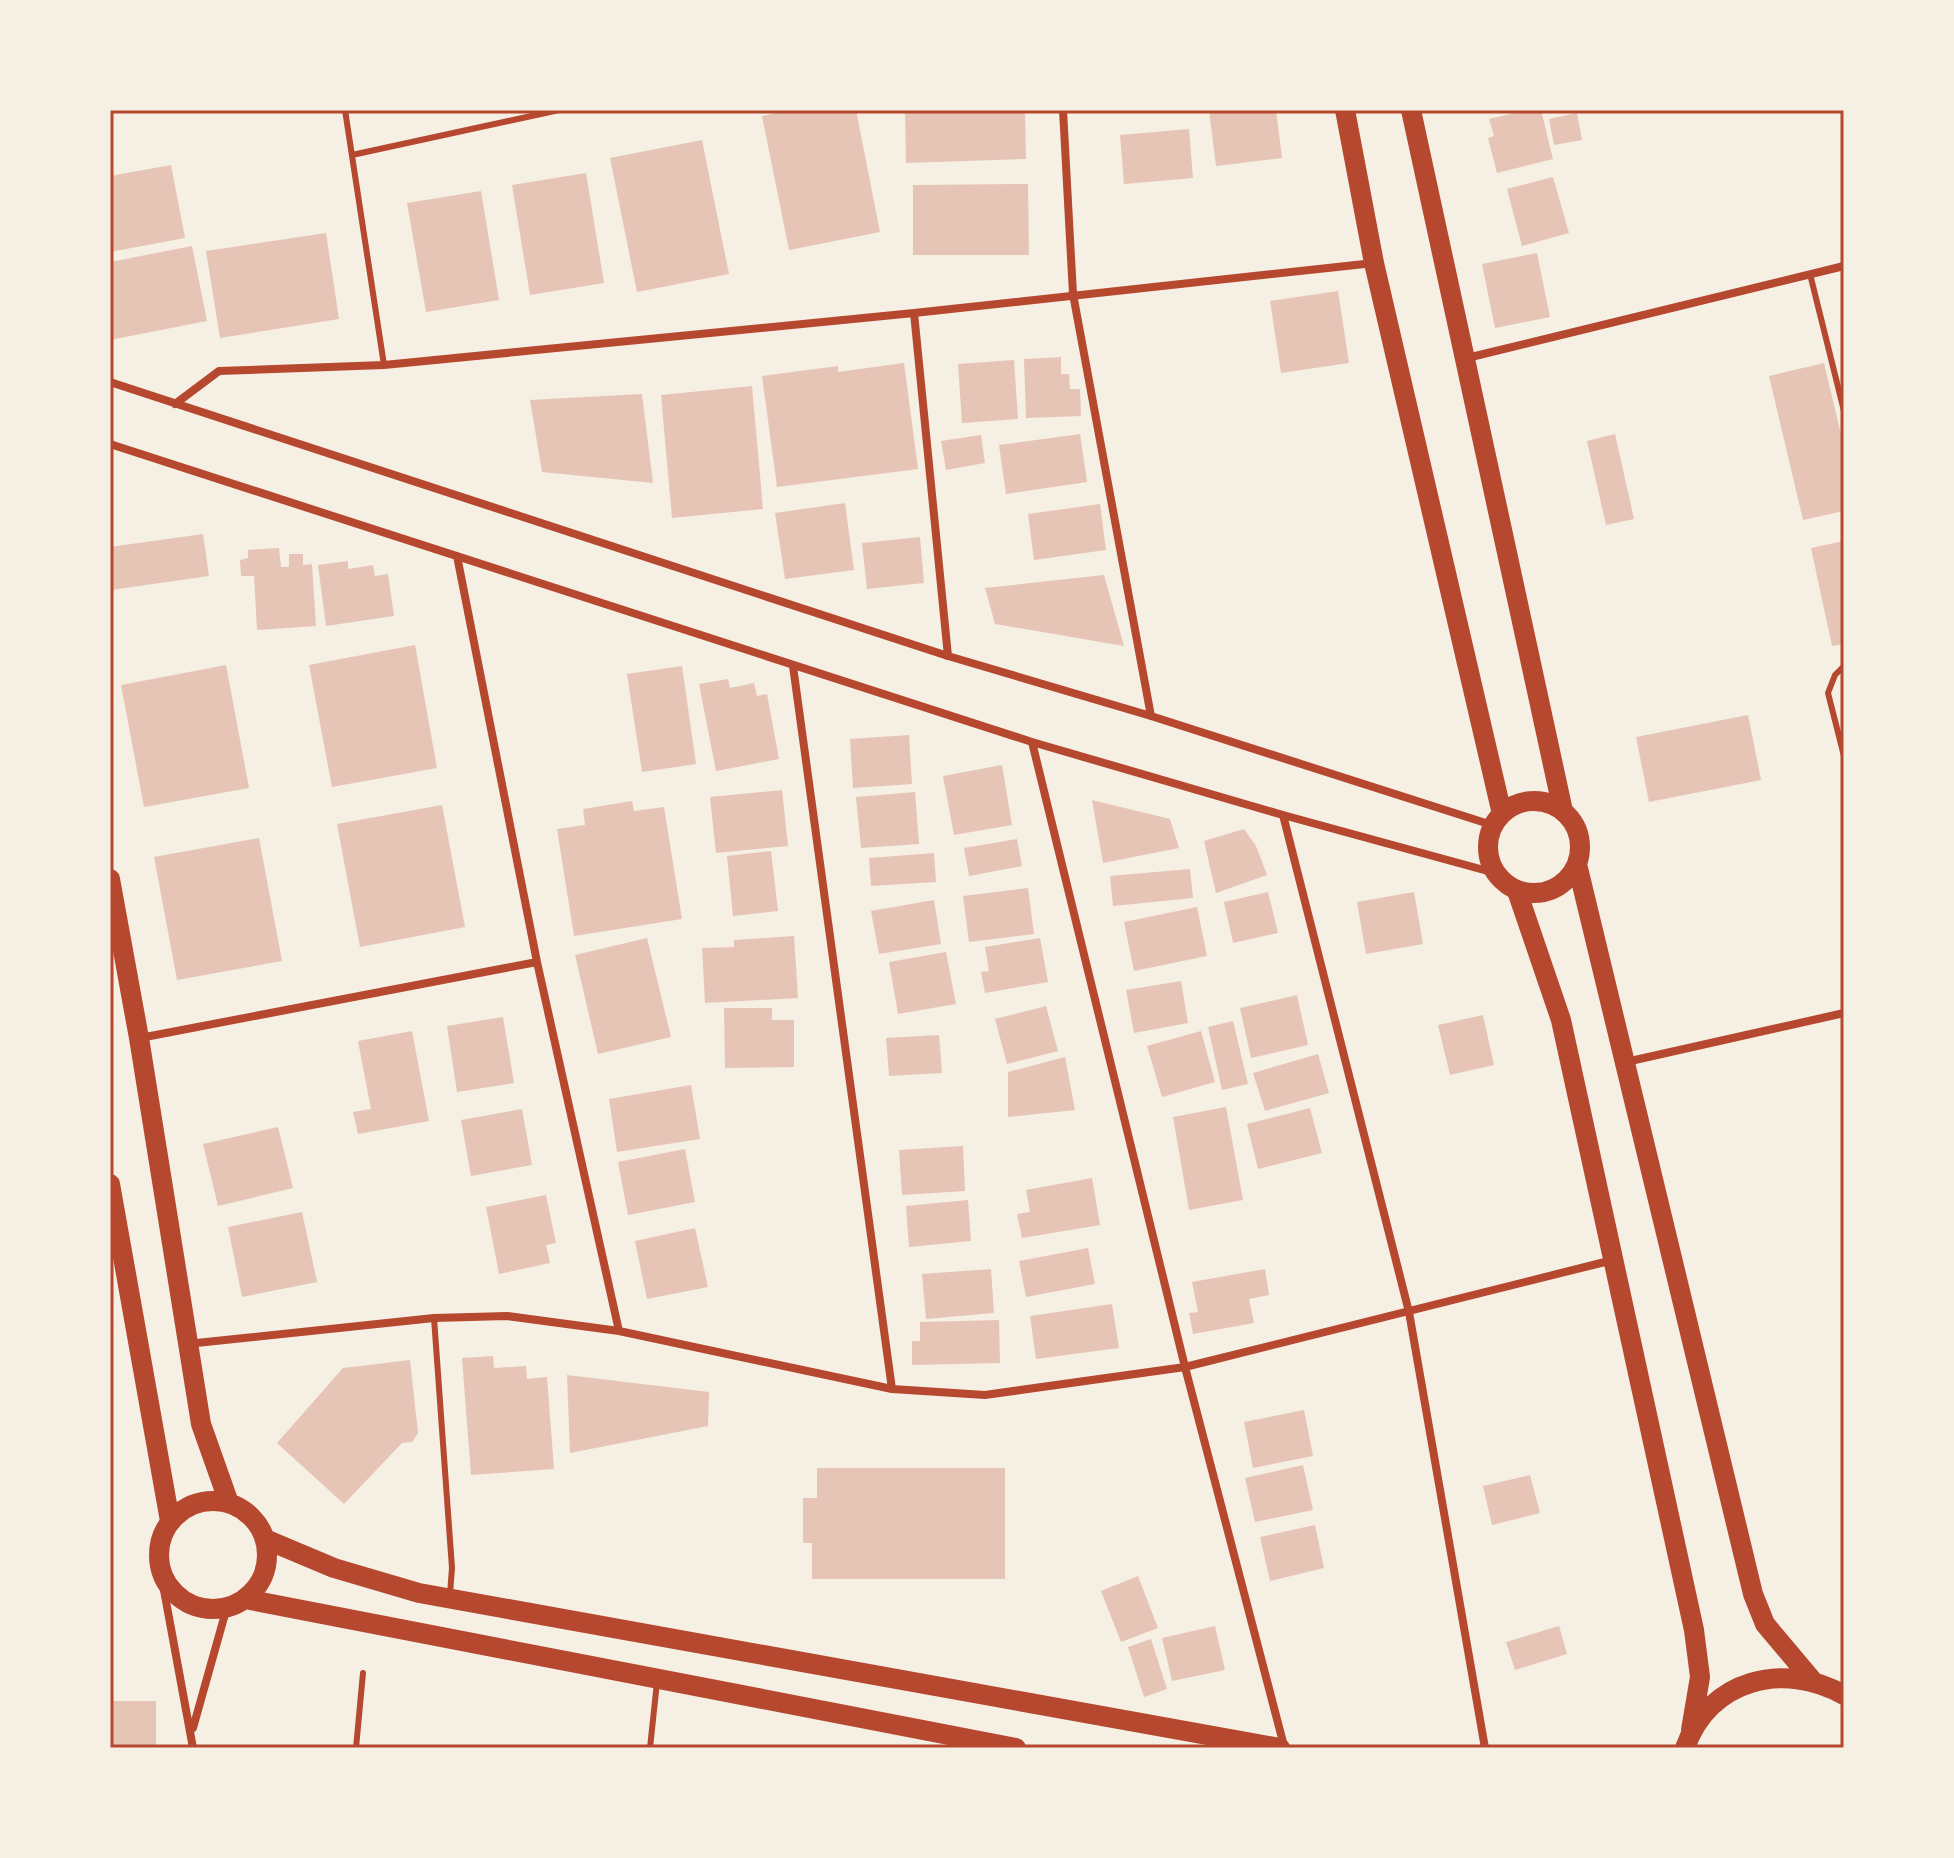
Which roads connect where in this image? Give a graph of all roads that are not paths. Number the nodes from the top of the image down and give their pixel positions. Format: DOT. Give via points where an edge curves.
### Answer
graph roads {
  1 [pos="345,110"];
  2 [pos="515,110"];
  3 [pos="559,110"];
  4 [pos="1063,110"];
  5 [pos="1345,110"];
  6 [pos="1411,110"];
  7 [pos="517,119"];
  8 [pos="352,155"];
  9 [pos="1374,263"];
  10 [pos="1844,266"];
  11 [pos="1810,274"];
  12 [pos="1073,294"];
  13 [pos="914,313"];
  14 [pos="1466,358"];
  15 [pos="384,365"];
  16 [pos="110,382"];
  17 [pos="175,404"];
  18 [pos="1844,411"];
  19 [pos="110,444"];
  20 [pos="457,556"];
  21 [pos="948,656"];
  22 [pos="793,666"];
  23 [pos="1844,666"];
  24 [pos="1151,716"];
  25 [pos="1032,742"];
  26 [pos="1844,756"];
  27 [pos="1563,811"];
  28 [pos="1283,815"];
  29 [pos="1497,820"];
  30 [pos="1577,864"];
  31 [pos="1495,873"];
  32 [pos="110,879"];
  33 [pos="1517,891"];
  34 [pos="537,962"];
  35 [pos="1844,1013"];
  36 [pos="139,1038"];
  37 [pos="1626,1062"];
  38 [pos="110,1184"];
  39 [pos="1613,1260"];
  40 [pos="1409,1312"];
  41 [pos="434,1318"];
  42 [pos="619,1331"];
  43 [pos="187,1345"];
  44 [pos="1185,1367"];
  45 [pos="892,1389"];
  46 [pos="229,1503"];
  47 [pos="170,1521"];
  48 [pos="265,1539"];
  49 [pos="161,1574"];
  50 [pos="449,1599"];
  51 [pos="236,1603"];
  52 [pos="363,1673"];
  53 [pos="657,1679"];
  54 [pos="1812,1680"];
  55 [pos="1844,1695"];
  56 [pos="192,1733"];
  57 [pos="1688,1739"];
  58 [pos="193,1748"];
  59 [pos="356,1748"];
  60 [pos="650,1748"];
  61 [pos="1016,1748"];
  62 [pos="1282,1748"];
  63 [pos="1485,1748"];
  1 -- 8 [label="lane"];
  2 -- 7 [label="lane"];
  3 -- 7 [label="lane"];
  4 -- 12 [label="street"];
  5 -- 9 [label="main road"];
  6 -- 14 [label="main road"];
  7 -- 8 [label="lane"];
  8 -- 15 [label="lane"];
  9 -- 12 [label="street"];
  9 -- 29 [label="main road"];
  10 -- 11 [label="street"];
  11 -- 14 [label="street"];
  11 -- 18 [label="lane"];
  12 -- 13 [label="street"];
  12 -- 24 [label="street"];
  13 -- 15 [label="street"];
  13 -- 21 [label="street"];
  14 -- 27 [label="main road"];
  15 -- 17 [label="street" via="219,371"];
  16 -- 17 [label="street"];
  17 -- 21 [label="street"];
  19 -- 20 [label="street"];
  20 -- 22 [label="street"];
  20 -- 34 [label="street"];
  21 -- 24 [label="street"];
  22 -- 25 [label="street"];
  22 -- 45 [label="street"];
  23 -- 26 [label="lane" via="1828,693"];
  24 -- 29 [label="street"];
  25 -- 28 [label="street"];
  25 -- 44 [label="street"];
  27 -- 29 [label="main road" via="1522,802"];
  27 -- 30 [label="main road" via="1579,835"];
  28 -- 31 [label="street"];
  28 -- 40 [label="street"];
  29 -- 31 [label="main road" via="1487,845"];
  30 -- 33 [label="main road" via="1570,877 1546,892"];
  30 -- 37 [label="main road"];
  31 -- 33 [label="main road"];
  32 -- 36 [label="main road"];
  33 -- 39 [label="main road" via="1561,1020"];
  34 -- 36 [label="street"];
  34 -- 42 [label="street"];
  35 -- 37 [label="street"];
  36 -- 43 [label="main road"];
  37 -- 54 [label="main road" via="1753,1594 1765,1624"];
  38 -- 47 [label="main road"];
  39 -- 40 [label="street"];
  39 -- 57 [label="main road" via="1694,1630 1700,1677"];
  40 -- 44 [label="street"];
  40 -- 63 [label="street"];
  41 -- 42 [label="street" via="507,1316"];
  41 -- 43 [label="street"];
  41 -- 50 [label="lane" via="452,1568"];
  42 -- 45 [label="street"];
  43 -- 46 [label="main road" via="201,1424"];
  44 -- 45 [label="street" via="985,1395"];
  44 -- 62 [label="street"];
  46 -- 47 [label="main road" via="201,1501"];
  46 -- 48 [label="main road" via="253,1518"];
  47 -- 49 [label="main road" via="161,1537"];
  48 -- 50 [label="main road" via="334,1568"];
  48 -- 51 [label="main road" via="267,1567 262,1579"];
  49 -- 51 [label="main road" via="170,1590 201,1609"];
  49 -- 56 [label="street"];
  50 -- 62 [label="main road"];
  51 -- 53 [label="main road"];
  51 -- 56 [label="street"];
  52 -- 59 [label="lane"];
  53 -- 60 [label="lane"];
  53 -- 61 [label="main road"];
  54 -- 55 [label="main road"];
  54 -- 57 [label="main road" via="1778,1677 1745,1683 1714,1703"];
  56 -- 58 [label="street"];
}
